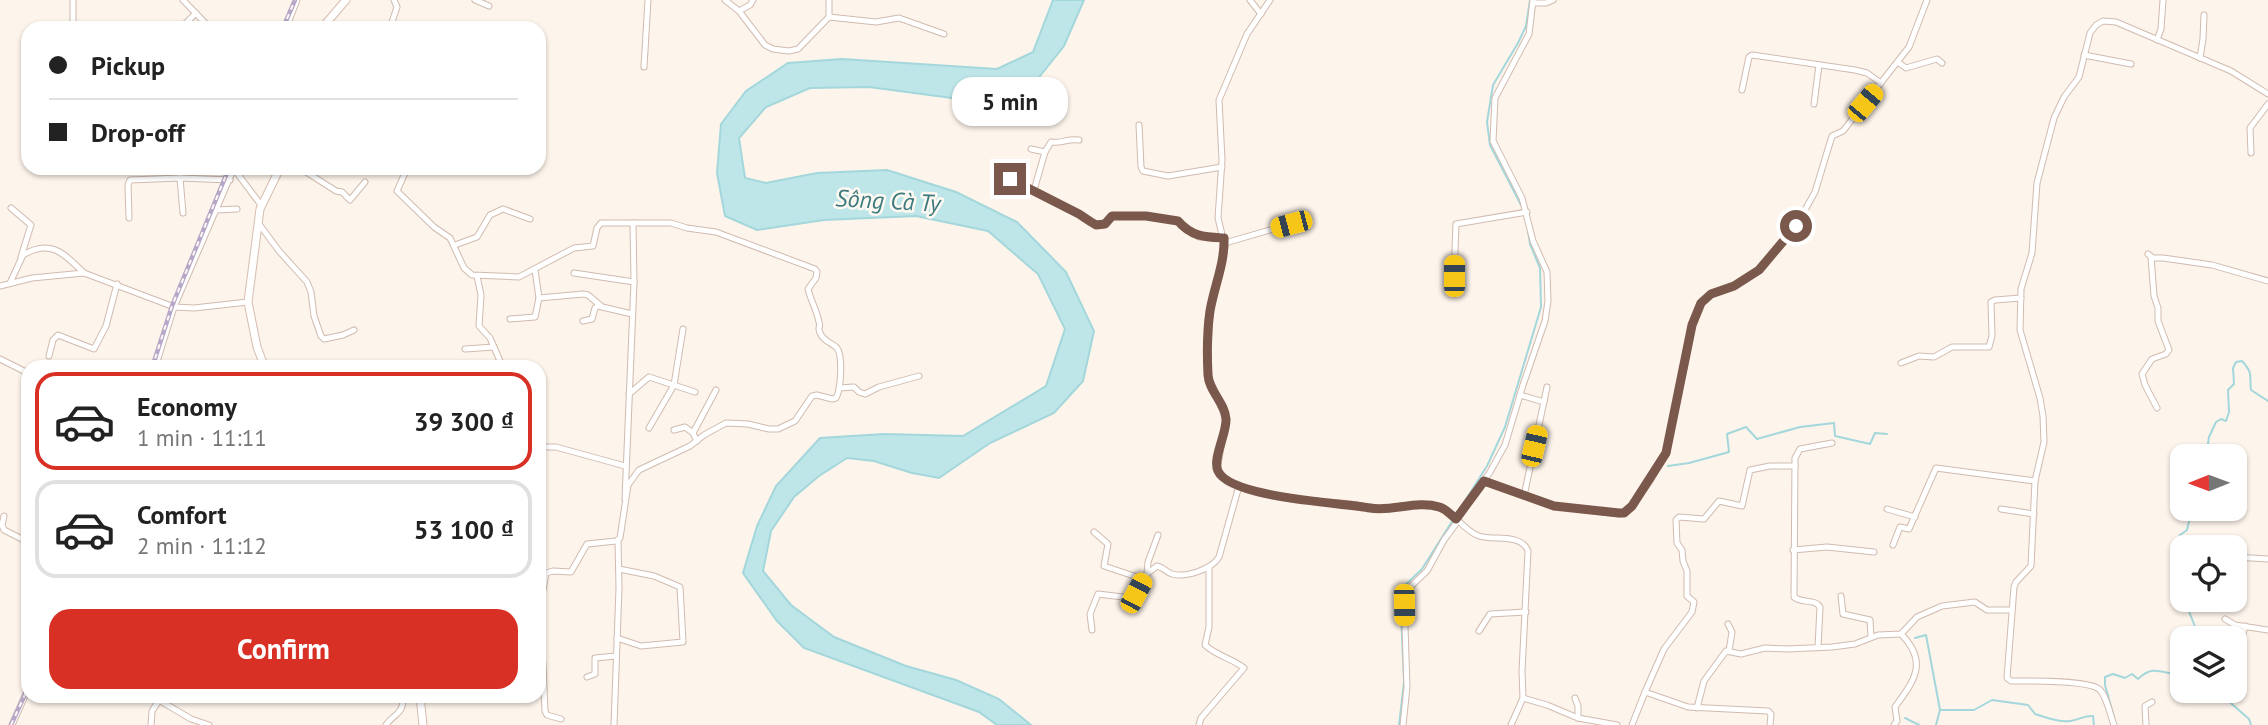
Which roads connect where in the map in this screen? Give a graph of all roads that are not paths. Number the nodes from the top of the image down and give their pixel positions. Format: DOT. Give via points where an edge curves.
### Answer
graph roads {
  1 [pos="73,0"];
  2 [pos="183,0"];
  3 [pos="297,0"];
  4 [pos="346,0"];
  5 [pos="394,0"];
  6 [pos="475,0"];
  7 [pos="648,0"];
  8 [pos="725,0"];
  9 [pos="753,0"];
  10 [pos="829,0"];
  11 [pos="1250,0"];
  12 [pos="1270,0"];
  13 [pos="1552,0"];
  14 [pos="1927,0"];
  15 [pos="2163,0"];
  16 [pos="1533,1"];
  17 [pos="489,6"];
  18 [pos="739,11"];
  19 [pos="196,13"];
  20 [pos="1261,14"];
  21 [pos="2204,15"];
  22 [pos="829,17"];
  23 [pos="73,21"];
  24 [pos="188,21"];
  25 [pos="203,21"];
  26 [pos="289,21"];
  27 [pos="329,21"];
  28 [pos="392,21"];
  29 [pos="944,34"];
  30 [pos="2157,40"];
  31 [pos="2084,55"];
  32 [pos="2200,58"];
  33 [pos="1899,63"];
  34 [pos="1942,63"];
  35 [pos="2131,64"];
  36 [pos="1819,65"];
  37 [pos="644,67"];
  38 [pos="1881,83"];
  39 [pos="1742,90"];
  40 [pos="2268,94"];
  41 [pos="1814,104"];
  42 [pos="2268,104"];
  43 [pos="1139,125"];
  44 [pos="1079,140"];
  45 [pos="1031,149"];
  46 [pos="1045,152"];
  47 [pos="2250,153"];
  48 [pos="1007,163"];
  49 [pos="1222,167"];
  50 [pos="232,175"];
  51 [pos="239,175"];
  52 [pos="276,175"];
  53 [pos="311,175"];
  54 [pos="404,175"];
  55 [pos="180,178"];
  56 [pos="230,180"];
  57 [pos="365,182"];
  58 [pos="1034,190"];
  59 [pos="261,205"];
  60 [pos="11,208"];
  61 [pos="218,209"];
  62 [pos="237,209"];
  63 [pos="183,213"];
  64 [pos="1524,213"];
  65 [pos="129,218"];
  66 [pos="530,219"];
  67 [pos="634,223"];
  68 [pos="259,224"];
  69 [pos="1291,224"];
  70 [pos="1225,241"];
  71 [pos="455,245"];
  72 [pos="20,260"];
  73 [pos="535,270"];
  74 [pos="84,272"];
  75 [pos="573,273"];
  76 [pos="2268,273"];
  77 [pos="477,276"];
  78 [pos="1454,276"];
  79 [pos="2268,281"];
  80 [pos="634,282"];
  81 [pos="9,283"];
  82 [pos="117,284"];
  83 [pos="0,286"];
  84 [pos="539,298"];
  85 [pos="2021,298"];
  86 [pos="248,302"];
  87 [pos="601,306"];
  88 [pos="174,307"];
  89 [pos="632,314"];
  90 [pos="510,319"];
  91 [pos="583,321"];
  92 [pos="683,329"];
  93 [pos="354,330"];
  94 [pos="494,347"];
  95 [pos="465,349"];
  96 [pos="49,356"];
  97 [pos="0,359"];
  98 [pos="157,360"];
  99 [pos="262,360"];
  100 [pos="500,360"];
  101 [pos="1902,363"];
  102 [pos="21,370"];
  103 [pos="629,374"];
  104 [pos="919,376"];
  105 [pos="640,384"];
  106 [pos="674,385"];
  107 [pos="1547,387"];
  108 [pos="839,388"];
  109 [pos="716,390"];
  110 [pos="695,392"];
  111 [pos="629,394"];
  112 [pos="1520,395"];
  113 [pos="1544,402"];
  114 [pos="2157,408"];
  115 [pos="649,428"];
  116 [pos="674,430"];
  117 [pos="693,433"];
  118 [pos="697,441"];
  119 [pos="1832,443"];
  120 [pos="546,447"];
  121 [pos="625,466"];
  122 [pos="1795,466"];
  123 [pos="1484,481"];
  124 [pos="2035,481"];
  125 [pos="1239,486"];
  126 [pos="1524,496"];
  127 [pos="625,499"];
  128 [pos="1887,509"];
  129 [pos="2001,509"];
  130 [pos="2034,514"];
  131 [pos="4,516"];
  132 [pos="1915,517"];
  133 [pos="1457,520"];
  134 [pos="1094,532"];
  135 [pos="1158,535"];
  136 [pos="21,538"];
  137 [pos="618,540"];
  138 [pos="1893,545"];
  139 [pos="1793,550"];
  140 [pos="1874,552"];
  141 [pos="2247,558"];
  142 [pos="2268,559"];
  143 [pos="1209,568"];
  144 [pos="619,569"];
  145 [pos="546,573"];
  146 [pos="1145,576"];
  147 [pos="1841,596"];
  148 [pos="2012,610"];
  149 [pos="1526,612"];
  150 [pos="2225,619"];
  151 [pos="1728,624"];
  152 [pos="2245,626"];
  153 [pos="2247,626"];
  154 [pos="1093,630"];
  155 [pos="2268,630"];
  156 [pos="1479,631"];
  157 [pos="1901,634"];
  158 [pos="1871,637"];
  159 [pos="617,638"];
  160 [pos="1818,648"];
  161 [pos="1729,651"];
  162 [pos="616,656"];
  163 [pos="587,677"];
  164 [pos="1645,692"];
  165 [pos="1523,698"];
  166 [pos="1575,698"];
  167 [pos="2152,702"];
  168 [pos="22,703"];
  169 [pos="157,703"];
  170 [pos="167,703"];
  171 [pos="403,703"];
  172 [pos="421,703"];
  173 [pos="545,703"];
  174 [pos="1697,708"];
  175 [pos="1578,718"];
  176 [pos="561,719"];
  177 [pos="12,725"];
  178 [pos="151,725"];
  179 [pos="209,725"];
  180 [pos="386,725"];
  181 [pos="423,725"];
  182 [pos="614,725"];
  183 [pos="1199,725"];
  184 [pos="1403,725"];
  185 [pos="1511,725"];
  186 [pos="1617,725"];
  187 [pos="1632,725"];
  188 [pos="1770,725"];
  189 [pos="1894,725"];
  190 [pos="2114,725"];
  191 [pos="2146,725"];
  1 -- 23 [label="street"];
  2 -- 19 [label="street"];
  3 -- 26 [label="street"];
  4 -- 27 [label="street"];
  5 -- 28 [label="street" via="397,7"];
  6 -- 17 [label="street"];
  7 -- 37 [label="street"];
  8 -- 18 [label="street"];
  9 -- 18 [label="street"];
  10 -- 22 [label="street"];
  11 -- 20 [label="street"];
  12 -- 20 [label="street"];
  13 -- 16 [label="street"];
  14 -- 33 [label="street" via="1913,41"];
  15 -- 30 [label="street"];
  16 -- 64 [label="street" via="1529,34 1494,106 1494,142 1516,184"];
  18 -- 22 [label="street" via="767,47 786,51 802,47"];
  19 -- 24 [label="street"];
  19 -- 25 [label="street"];
  20 -- 49 [label="street" via="1219,97"];
  21 -- 32 [label="street"];
  22 -- 29 [label="street" via="876,22 899,18"];
  30 -- 31 [label="street" via="2106,20 2093,28"];
  30 -- 32 [label="street"];
  31 -- 35 [label="street"];
  31 -- 85 [label="street" via="2078,80 2057,110 2044,153 2032,253"];
  32 -- 40 [label="street"];
  33 -- 34 [label="street" via="1906,68 1937,59"];
  33 -- 38 [label="street"];
  36 -- 38 [label="street" via="1862,71"];
  36 -- 39 [label="street" via="1752,55"];
  36 -- 41 [label="street"];
  38 -- 126 [label="street" via="1843,131 1832,136 1808,206 1768,261 1701,303 1692,325 1668,446 1632,506 1619,513 1554,506"];
  42 -- 47 [label="street" via="2250,128"];
  43 -- 49 [label="street" via="1143,171 1168,176"];
  44 -- 46 [label="street" via="1051,142"];
  45 -- 46 [label="street"];
  46 -- 58 [label="street"];
  48 -- 58 [label="street" via="1010,179"];
  49 -- 70 [label="street" via="1218,218"];
  50 -- 56 [label="street"];
  51 -- 59 [label="street"];
  52 -- 59 [label="street"];
  53 -- 57 [label="street" via="350,200"];
  54 -- 71 [label="street" via="397,191"];
  55 -- 56 [label="street"];
  55 -- 63 [label="street"];
  55 -- 65 [label="street" via="129,181"];
  56 -- 61 [label="street"];
  58 -- 70 [label="street" via="1096,225 1105,224 1112,216 1146,216 1178,221 1199,237"];
  59 -- 68 [label="street"];
  60 -- 72 [label="street" via="31,225"];
  61 -- 62 [label="street"];
  61 -- 88 [label="street"];
  64 -- 78 [label="street" via="1456,224"];
  64 -- 112 [label="street" via="1547,272 1548,301"];
  66 -- 71 [label="street" via="502,209 490,215 477,237"];
  67 -- 73 [label="street" via="601,223 593,246 574,248"];
  67 -- 80 [label="street"];
  67 -- 108 [label="street" via="671,223 716,232 815,269 816,278 808,289 820,334 839,352"];
  68 -- 86 [label="street"];
  68 -- 93 [label="street" via="307,282 321,337"];
  69 -- 70 [label="street"];
  70 -- 125 [label="street" via="1210,312 1208,379 1226,419 1217,470"];
  71 -- 77 [label="street" via="464,268"];
  72 -- 74 [label="street" via="33,250 54,248"];
  72 -- 81 [label="street"];
  73 -- 77 [label="street" via="519,277"];
  73 -- 84 [label="street"];
  74 -- 81 [label="street"];
  74 -- 82 [label="street"];
  75 -- 80 [label="street"];
  76 -- 79 [label="street"];
  77 -- 94 [label="street" via="479,326"];
  79 -- 114 [label="street" via="2212,265 2150,256 2158,321 2169,350 2151,359 2143,370"];
  80 -- 89 [label="street"];
  81 -- 83 [label="street"];
  82 -- 88 [label="street"];
  82 -- 96 [label="street" via="106,326 94,349 58,335 52,340"];
  84 -- 87 [label="street" via="583,294"];
  84 -- 90 [label="street" via="535,317"];
  85 -- 101 [label="street" via="1991,302 1989,347 1952,347 1934,357 1919,356"];
  85 -- 124 [label="street" via="2020,333 2043,416 2044,442"];
  86 -- 88 [label="street"];
  86 -- 99 [label="street"];
  87 -- 89 [label="street"];
  87 -- 91 [label="street" via="590,320"];
  88 -- 98 [label="street"];
  89 -- 103 [label="street"];
  92 -- 106 [label="street"];
  94 -- 95 [label="street"];
  94 -- 100 [label="street"];
  97 -- 102 [label="street"];
  103 -- 105 [label="street"];
  103 -- 111 [label="street"];
  104 -- 108 [label="street" via="865,394 854,387"];
  105 -- 106 [label="street" via="653,377"];
  105 -- 111 [label="street"];
  106 -- 110 [label="street"];
  106 -- 115 [label="street"];
  107 -- 113 [label="street"];
  108 -- 118 [label="street" via="834,399 812,396 795,421 783,427 726,423"];
  109 -- 117 [label="street"];
  111 -- 121 [label="street"];
  112 -- 113 [label="street"];
  112 -- 123 [label="street" via="1505,445"];
  113 -- 126 [label="street"];
  116 -- 117 [label="street" via="685,427"];
  117 -- 118 [label="street"];
  118 -- 127 [label="street" via="635,473"];
  119 -- 122 [label="street" via="1800,449"];
  120 -- 121 [label="street"];
  121 -- 127 [label="street"];
  122 -- 139 [label="street"];
  122 -- 164 [label="street" via="1750,470 1742,506 1719,501 1704,519 1676,520 1677,543 1688,571 1687,596 1694,606 1663,651"];
  123 -- 126 [label="street"];
  123 -- 133 [label="street"];
  124 -- 130 [label="street"];
  124 -- 132 [label="street" via="1936,468"];
  125 -- 133 [label="street" via="1282,499 1375,509 1439,506"];
  125 -- 143 [label="street" via="1219,556"];
  127 -- 137 [label="street"];
  128 -- 132 [label="street"];
  129 -- 130 [label="street"];
  130 -- 148 [label="street" via="2031,566 2015,584"];
  131 -- 136 [label="street" via="4,530"];
  132 -- 138 [label="street" via="1909,530 1900,527"];
  133 -- 149 [label="street" via="1479,536 1525,545"];
  133 -- 184 [label="street" via="1427,571 1405,594 1407,693"];
  134 -- 146 [label="street" via="1108,544 1104,566"];
  135 -- 146 [label="street"];
  137 -- 144 [label="street"];
  137 -- 145 [label="street" via="587,544 571,572"];
  139 -- 140 [label="street" via="1827,547"];
  139 -- 160 [label="street" via="1794,597 1820,607"];
  141 -- 142 [label="street"];
  143 -- 146 [label="street" via="1174,574 1159,565"];
  143 -- 183 [label="street" via="1205,645 1244,668"];
  144 -- 159 [label="street"];
  144 -- 159 [label="street" via="680,587 683,642 641,646"];
  146 -- 154 [label="street" via="1133,597 1097,595 1090,614"];
  147 -- 158 [label="street" via="1843,614 1870,620"];
  148 -- 157 [label="street" via="1987,610 1975,602 1942,606 1917,617"];
  148 -- 190 [label="street" via="2008,680 2065,681 2098,688"];
  149 -- 156 [label="street" via="1490,614"];
  149 -- 165 [label="street"];
  150 -- 152 [label="street"];
  151 -- 161 [label="street"];
  153 -- 155 [label="street"];
  157 -- 158 [label="street"];
  157 -- 189 [label="street" via="1918,666 1895,707"];
  158 -- 160 [label="street" via="1855,644"];
  159 -- 162 [label="street"];
  160 -- 161 [label="street"];
  161 -- 174 [label="street" via="1704,681"];
  162 -- 163 [label="street" via="595,657 596,674"];
  162 -- 182 [label="street"];
  164 -- 174 [label="street"];
  164 -- 187 [label="street"];
  165 -- 175 [label="street"];
  165 -- 185 [label="street"];
  166 -- 175 [label="street"];
  167 -- 191 [label="street" via="2146,706"];
  168 -- 177 [label="street"];
  169 -- 178 [label="street"];
  170 -- 179 [label="street"];
  171 -- 180 [label="street"];
  172 -- 181 [label="street"];
  173 -- 176 [label="street" via="546,714"];
  174 -- 188 [label="street" via="1768,710"];
  175 -- 186 [label="street"];
}
